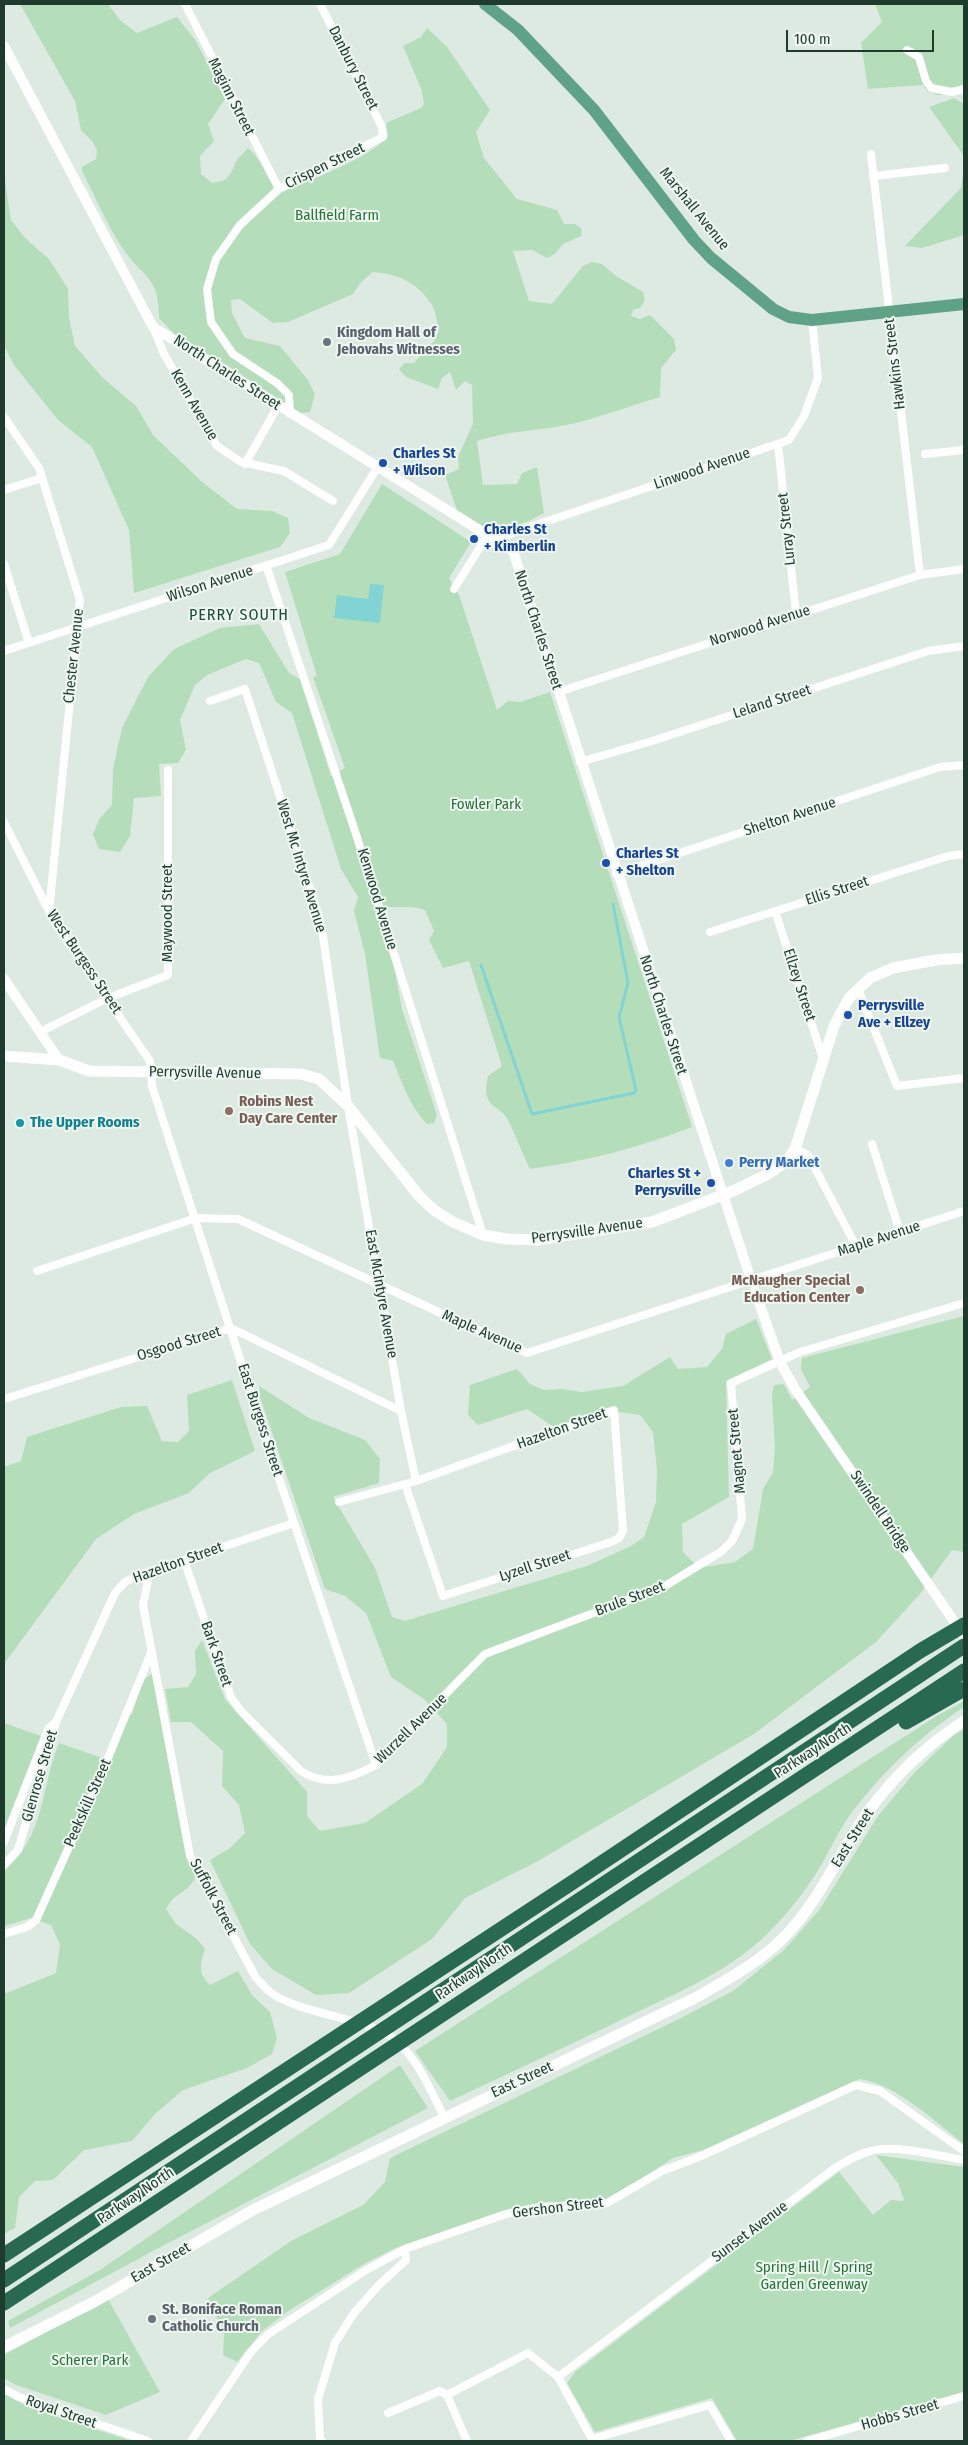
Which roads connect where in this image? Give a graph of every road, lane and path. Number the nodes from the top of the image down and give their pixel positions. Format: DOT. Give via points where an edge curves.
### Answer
graph roads {
  1 [pos="185,4"];
  2 [pos="320,4"];
  3 [pos="485,4"];
  4 [pos="4,46"];
  5 [pos="907,50"];
  6 [pos="964,89"];
  7 [pos="384,134"];
  8 [pos="871,154"];
  9 [pos="945,168"];
  10 [pos="873,176"];
  11 [pos="279,190"];
  12 [pos="964,304"];
  13 [pos="889,312"];
  14 [pos="812,320"];
  15 [pos="154,327"];
  16 [pos="278,406"];
  17 [pos="290,414"];
  18 [pos="4,417"];
  19 [pos="778,444"];
  20 [pos="964,450"];
  21 [pos="925,454"];
  22 [pos="246,464"];
  23 [pos="377,468"];
  24 [pos="42,478"];
  25 [pos="4,490"];
  26 [pos="334,501"];
  27 [pos="487,536"];
  28 [pos="497,542"];
  29 [pos="4,564"];
  30 [pos="266,566"];
  31 [pos="964,569"];
  32 [pos="920,575"];
  33 [pos="454,589"];
  34 [pos="796,614"];
  35 [pos="76,628"];
  36 [pos="29,643"];
  37 [pos="964,646"];
  38 [pos="4,651"];
  39 [pos="558,692"];
  40 [pos="210,701"];
  41 [pos="580,762"];
  42 [pos="964,765"];
  43 [pos="168,770"];
  44 [pos="4,822"];
  45 [pos="964,854"];
  46 [pos="616,874"];
  47 [pos="49,911"];
  48 [pos="776,911"];
  49 [pos="710,932"];
  50 [pos="964,958"];
  51 [pos="4,979"];
  52 [pos="858,989"];
  53 [pos="108,998"];
  54 [pos="40,1032"];
  55 [pos="4,1056"];
  56 [pos="823,1059"];
  57 [pos="59,1060"];
  58 [pos="151,1073"];
  59 [pos="964,1078"];
  60 [pos="348,1106"];
  61 [pos="872,1144"];
  62 [pos="795,1149"];
  63 [pos="723,1194"];
  64 [pos="964,1211"];
  65 [pos="196,1218"];
  66 [pos="900,1232"];
  67 [pos="482,1235"];
  68 [pos="856,1246"];
  69 [pos="37,1271"];
  70 [pos="748,1271"];
  71 [pos="381,1287"];
  72 [pos="755,1291"];
  73 [pos="964,1303"];
  74 [pos="231,1328"];
  75 [pos="780,1362"];
  76 [pos="4,1399"];
  77 [pos="401,1411"];
  78 [pos="416,1481"];
  79 [pos="405,1484"];
  80 [pos="339,1502"];
  81 [pos="742,1518"];
  82 [pos="294,1523"];
  83 [pos="623,1531"];
  84 [pos="184,1560"];
  85 [pos="150,1571"];
  86 [pos="964,1625"];
  87 [pos="964,1636"];
  88 [pos="964,1646"];
  89 [pos="495,1649"];
  90 [pos="151,1653"];
  91 [pos="964,1671"];
  92 [pos="964,1689"];
  93 [pos="964,1721"];
  94 [pos="56,1722"];
  95 [pos="376,1765"];
  96 [pos="820,1768"];
  97 [pos="312,1778"];
  98 [pos="4,1842"];
  99 [pos="4,1865"];
  100 [pos="4,1934"];
  101 [pos="444,2117"];
  102 [pos="964,2151"];
  103 [pos="964,2160"];
  104 [pos="405,2249"];
  105 [pos="4,2255"];
  106 [pos="4,2280"];
  107 [pos="4,2303"];
  108 [pos="4,2347"];
  109 [pos="558,2377"];
  110 [pos="4,2389"];
  111 [pos="447,2396"];
  112 [pos="964,2396"];
  113 [pos="388,2413"];
  114 [pos="592,2440"];
  115 [pos="148,2441"];
  116 [pos="191,2441"];
  117 [pos="322,2441"];
  118 [pos="467,2441"];
  119 [pos="731,2441"];
  120 [pos="806,2441"];
  1 -- 11 [label="street, Maginn Street"];
  2 -- 7 [label="street, Danbury Street"];
  3 -- 14 [label="main road, Marshall Avenue" via="513,25 594,110 711,258 773,309 789,317"];
  4 -- 15 [label="street, North Charles Street"];
  5 -- 6 [label="street" via="919,57 931,88 952,92"];
  7 -- 11 [label="street, Crispen Street" via="381,139"];
  8 -- 10 [label="street, Hawkins Street"];
  9 -- 10 [label="street"];
  10 -- 13 [label="street, Hawkins Street"];
  11 -- 17 [label="street, Crispen Street" via="240,225 216,259 207,289 211,322 232,354 278,383 289,395"];
  12 -- 13 [label="main road, Marshall Avenue"];
  13 -- 14 [label="main road, Marshall Avenue"];
  13 -- 32 [label="street, Hawkins Street"];
  14 -- 19 [label="street, Linwood Avenue" via="817,382 798,427 789,440"];
  15 -- 16 [label="street, North Charles Street"];
  15 -- 22 [label="street, Kenn Avenue" via="164,354 217,446"];
  16 -- 17 [label="street, North Charles Street"];
  16 -- 22 [label="street"];
  17 -- 23 [label="street, North Charles Street"];
  18 -- 24 [label="street, Chester Avenue" via="39,468"];
  19 -- 28 [label="street, Linwood Avenue" via="515,532"];
  19 -- 34 [label="street, Luray Street"];
  20 -- 21 [label="street"];
  22 -- 26 [label="street, Kenn Avenue" via="284,471"];
  23 -- 27 [label="street, North Charles Street"];
  23 -- 30 [label="street, Wilson Avenue" via="329,545"];
  24 -- 25 [label="street"];
  24 -- 35 [label="street, Chester Avenue" via="80,600"];
  27 -- 28 [label="street, North Charles Street"];
  27 -- 33 [label="street"];
  28 -- 39 [label="street, North Charles Street" via="512,551"];
  29 -- 36 [label="street"];
  30 -- 35 [label="street, Wilson Avenue"];
  30 -- 67 [label="street, Kenwood Avenue" via="355,831"];
  31 -- 32 [label="street, Norwood Avenue"];
  32 -- 34 [label="street, Norwood Avenue"];
  34 -- 39 [label="street, Norwood Avenue"];
  35 -- 36 [label="street, Wilson Avenue"];
  35 -- 47 [label="street, Chester Avenue"];
  36 -- 38 [label="street, Wilson Avenue"];
  37 -- 41 [label="street, Leland Street" via="928,651"];
  39 -- 41 [label="street, North Charles Street"];
  40 -- 60 [label="street, West Mc Intyre Avenue" via="245,689 321,923"];
  41 -- 46 [label="street, North Charles Street"];
  42 -- 46 [label="street, Shelton Avenue" via="940,767"];
  43 -- 53 [label="street, Maywood Street" via="168,975"];
  44 -- 47 [label="street, West Burgess Street"];
  45 -- 48 [label="street, Ellis Street" via="948,856"];
  46 -- 63 [label="street, North Charles Street"];
  47 -- 53 [label="street, West Burgess Street"];
  48 -- 49 [label="street, Ellis Street"];
  48 -- 56 [label="street, Ellzey Street"];
  50 -- 52 [label="main road, Perrysville Avenue" via="893,968 870,978"];
  51 -- 54 [label="street"];
  52 -- 56 [label="main road, Perrysville Avenue" via="838,1015"];
  52 -- 59 [label="street" via="897,1086"];
  53 -- 54 [label="street, Maywood Street"];
  53 -- 58 [label="street, West Burgess Street" via="147,1054"];
  54 -- 57 [label="street"];
  55 -- 57 [label="main road, Perrysville Avenue"];
  56 -- 62 [label="main road, Perrysville Avenue"];
  57 -- 58 [label="main road, Perrysville Avenue" via="89,1071"];
  58 -- 60 [label="main road, Perrysville Avenue" via="301,1074 319,1079"];
  58 -- 65 [label="street, East Burgess Street" via="152,1086"];
  60 -- 67 [label="main road, Perrysville Avenue" via="419,1196 435,1211"];
  60 -- 71 [label="street, East McIntyre Avenue"];
  61 -- 66 [label="street"];
  62 -- 63 [label="main road, Perrysville Avenue" via="770,1174"];
  62 -- 68 [label="street" via="808,1156"];
  63 -- 67 [label="main road, Perrysville Avenue" via="652,1222 538,1240"];
  63 -- 70 [label="street, North Charles Street"];
  64 -- 66 [label="street, Maple Avenue"];
  65 -- 69 [label="street, Maple Avenue"];
  65 -- 71 [label="street, Maple Avenue" via="238,1219"];
  65 -- 74 [label="street, East Burgess Street"];
  66 -- 68 [label="street, Maple Avenue"];
  68 -- 71 [label="street, Maple Avenue" via="527,1353"];
  71 -- 77 [label="street, East McIntyre Avenue"];
  72 -- 75 [label="street"];
  73 -- 75 [label="street" via="800,1352"];
  74 -- 76 [label="street, Osgood Street"];
  74 -- 77 [label="street, Osgood Street"];
  74 -- 82 [label="street, East Burgess Street"];
  75 -- 81 [label="street, Magnet Street" via="731,1384"];
  75 -- 87 [label="street, Swindell Bridge" via="795,1389"];
  77 -- 78 [label="street, East McIntyre Avenue"];
  78 -- 79 [label="street, Hazelton Street"];
  78 -- 83 [label="street, Hazelton Street" via="614,1410"];
  79 -- 80 [label="street, Hazelton Street"];
  79 -- 83 [label="street, Lyzell Street" via="443,1596 611,1542"];
  81 -- 89 [label="street, Brule Street" via="732,1542 685,1576"];
  82 -- 84 [label="street, Hazelton Street"];
  82 -- 95 [label="street, East Burgess Street"];
  84 -- 85 [label="street, Hazelton Street"];
  84 -- 97 [label="street, Bark Street" via="231,1697 240,1710"];
  85 -- 90 [label="street, Suffolk Street" via="143,1605"];
  85 -- 94 [label="street, Hazelton Street" via="132,1578 114,1593"];
  86 -- 105 [label="highway, Parkway North"];
  88 -- 106 [label="highway"];
  89 -- 95 [label="street, Wurzell Avenue" via="477,1662"];
  90 -- 100 [label="street, Peekskill Street" via="97,1785 36,1920"];
  90 -- 101 [label="street, Suffolk Street" via="190,1856 256,1978 270,1992 288,2002 386,2034 407,2053"];
  91 -- 96 [label="highway, Parkway North"];
  92 -- 96 [label="highway" via="841,1765"];
  93 -- 101 [label="main road, East Street" via="908,1764 868,1812 807,1909 785,1936 742,1971 695,1998"];
  94 -- 98 [label="street, Glenrose Street" via="48,1729"];
  94 -- 99 [label="street, Glenrose Street" via="18,1850"];
  95 -- 97 [label="street, Wurzell Avenue" via="340,1780"];
  96 -- 107 [label="highway, Parkway North"];
  101 -- 108 [label="main road, East Street" via="253,2210 94,2302"];
  102 -- 104 [label="street, Gershon Street" via="880,2091 856,2085 662,2171 607,2203 541,2207 506,2214"];
  103 -- 109 [label="street, Sunset Avenue" via="898,2150 872,2150 852,2158"];
  104 -- 116 [label="street, Gershon Street" via="368,2269 267,2335 250,2353"];
  104 -- 117 [label="street" via="406,2260 354,2313 335,2343 318,2399"];
  109 -- 111 [label="street" via="528,2354"];
  109 -- 114 [label="street"];
  110 -- 115 [label="street, Royal Street" via="18,2397"];
  111 -- 113 [label="street" via="440,2391"];
  111 -- 118 [label="street"];
  112 -- 120 [label="street, Hobbs Street"];
  114 -- 119 [label="street" via="710,2405"];
}
